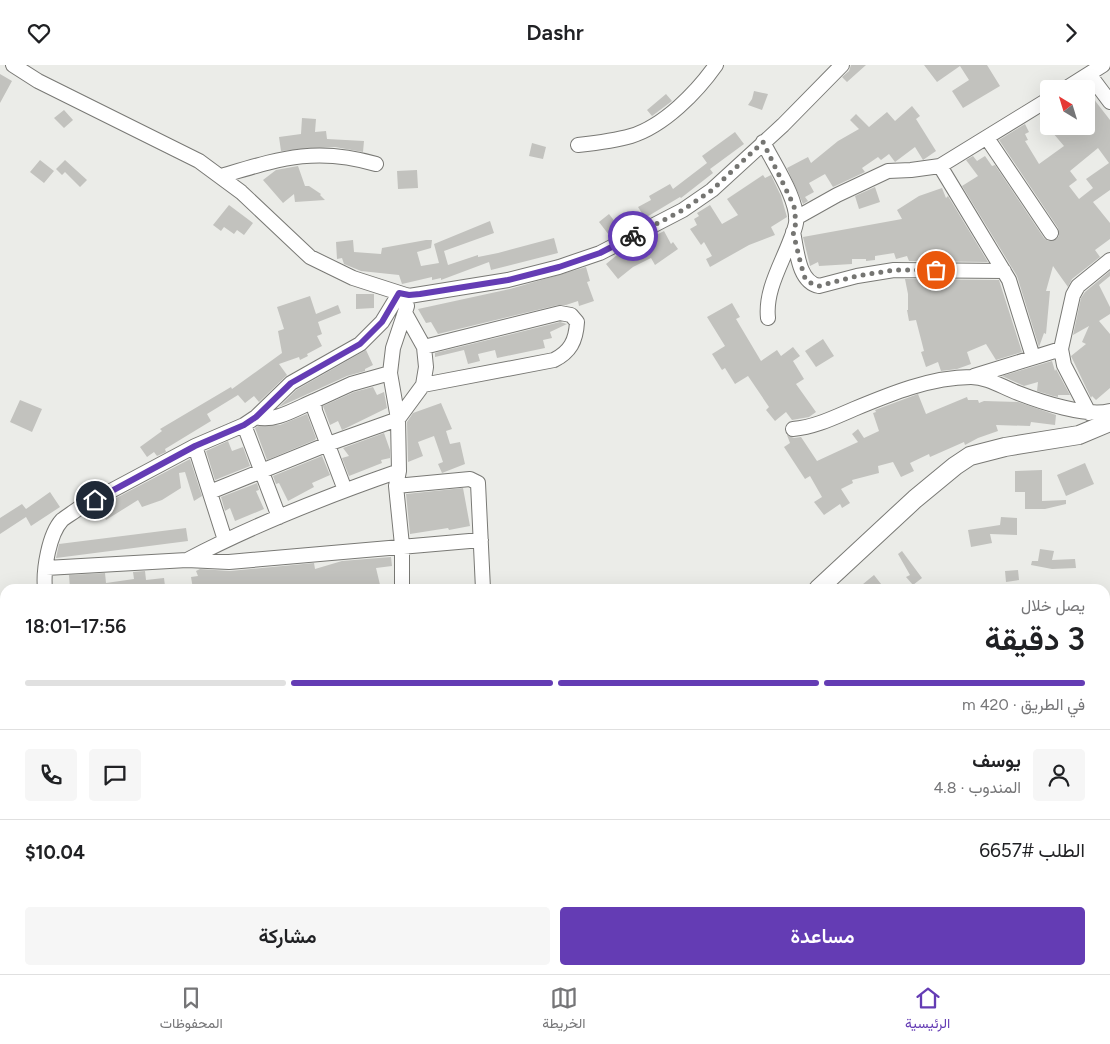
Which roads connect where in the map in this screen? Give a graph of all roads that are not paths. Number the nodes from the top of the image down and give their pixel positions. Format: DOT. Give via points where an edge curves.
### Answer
graph roads {
  1 [pos="13,65"];
  2 [pos="716,65"];
  3 [pos="842,65"];
  4 [pos="1104,65"];
  5 [pos="1089,74"];
  6 [pos="1080,80"];
  7 [pos="1110,103"];
  8 [pos="1040,105"];
  9 [pos="987,138"];
  10 [pos="763,142"];
  11 [pos="578,145"];
  12 [pos="376,164"];
  13 [pos="940,166"];
  14 [pos="221,176"];
  15 [pos="796,218"];
  16 [pos="793,232"];
  17 [pos="1051,233"];
  18 [pos="1110,260"];
  19 [pos="1004,271"];
  20 [pos="404,295"];
  21 [pos="405,313"];
  22 [pos="768,318"];
  23 [pos="424,347"];
  24 [pos="1061,349"];
  25 [pos="1033,357"];
  26 [pos="390,373"];
  27 [pos="972,377"];
  28 [pos="423,385"];
  29 [pos="314,401"];
  30 [pos="1110,411"];
  31 [pos="1090,413"];
  32 [pos="398,419"];
  33 [pos="250,421"];
  34 [pos="1110,421"];
  35 [pos="792,429"];
  36 [pos="328,444"];
  37 [pos="195,446"];
  38 [pos="262,471"];
  39 [pos="399,471"];
  40 [pos="396,486"];
  41 [pos="346,490"];
  42 [pos="210,492"];
  43 [pos="279,517"];
  44 [pos="225,540"];
  45 [pos="481,540"];
  46 [pos="402,545"];
  47 [pos="187,560"];
  48 [pos="46,568"];
  49 [pos="45,584"];
  50 [pos="402,584"];
  51 [pos="483,584"];
  52 [pos="823,584"];
  1 -- 14 [label="street" via="38,81 176,148"];
  2 -- 11 [label="street" via="700,87 651,127 632,136"];
  3 -- 10 [label="street"];
  4 -- 5 [label="street"];
  5 -- 6 [label="street"];
  5 -- 7 [label="street"];
  8 -- 9 [label="street"];
  9 -- 13 [label="street"];
  9 -- 17 [label="street"];
  10 -- 15 [label="street" via="787,189"];
  10 -- 20 [label="street" via="712,190 683,210 600,253 508,280"];
  12 -- 14 [label="street" via="355,158 304,155"];
  13 -- 15 [label="street" via="888,171"];
  13 -- 19 [label="street"];
  14 -- 20 [label="street" via="310,257"];
  15 -- 16 [label="street"];
  16 -- 19 [label="street" via="805,278 813,285 894,270"];
  16 -- 22 [label="street" via="772,288"];
  18 -- 24 [label="street" via="1075,291"];
  19 -- 25 [label="street"];
  20 -- 21 [label="street"];
  20 -- 33 [label="street" via="360,344 291,383"];
  21 -- 23 [label="street"];
  21 -- 26 [label="street" via="392,348"];
  23 -- 28 [label="street" via="426,367"];
  23 -- 28 [label="street" via="560,313 572,315 577,323 568,352 554,360"];
  24 -- 25 [label="street"];
  24 -- 31 [label="street" via="1064,365"];
  25 -- 27 [label="street"];
  26 -- 29 [label="street" via="351,384"];
  26 -- 32 [label="street"];
  27 -- 31 [label="street"];
  27 -- 35 [label="street" via="916,387 821,424"];
  28 -- 32 [label="street"];
  29 -- 33 [label="street" via="275,417"];
  29 -- 36 [label="street"];
  30 -- 31 [label="street"];
  32 -- 36 [label="street"];
  32 -- 39 [label="street"];
  33 -- 37 [label="street"];
  33 -- 38 [label="street"];
  34 -- 52 [label="main road" via="1079,435 970,456 944,474"];
  36 -- 38 [label="street"];
  36 -- 41 [label="street"];
  37 -- 42 [label="street"];
  37 -- 48 [label="street" via="62,521 48,551"];
  38 -- 42 [label="street"];
  38 -- 43 [label="street"];
  39 -- 40 [label="street"];
  39 -- 41 [label="street"];
  40 -- 45 [label="street" via="474,479 479,488"];
  40 -- 46 [label="street"];
  41 -- 43 [label="street"];
  42 -- 44 [label="street"];
  43 -- 44 [label="street"];
  44 -- 47 [label="street"];
  45 -- 46 [label="street"];
  45 -- 51 [label="street"];
  46 -- 47 [label="street" via="229,562"];
  46 -- 50 [label="street"];
  47 -- 48 [label="street"];
  48 -- 49 [label="street"];
}
